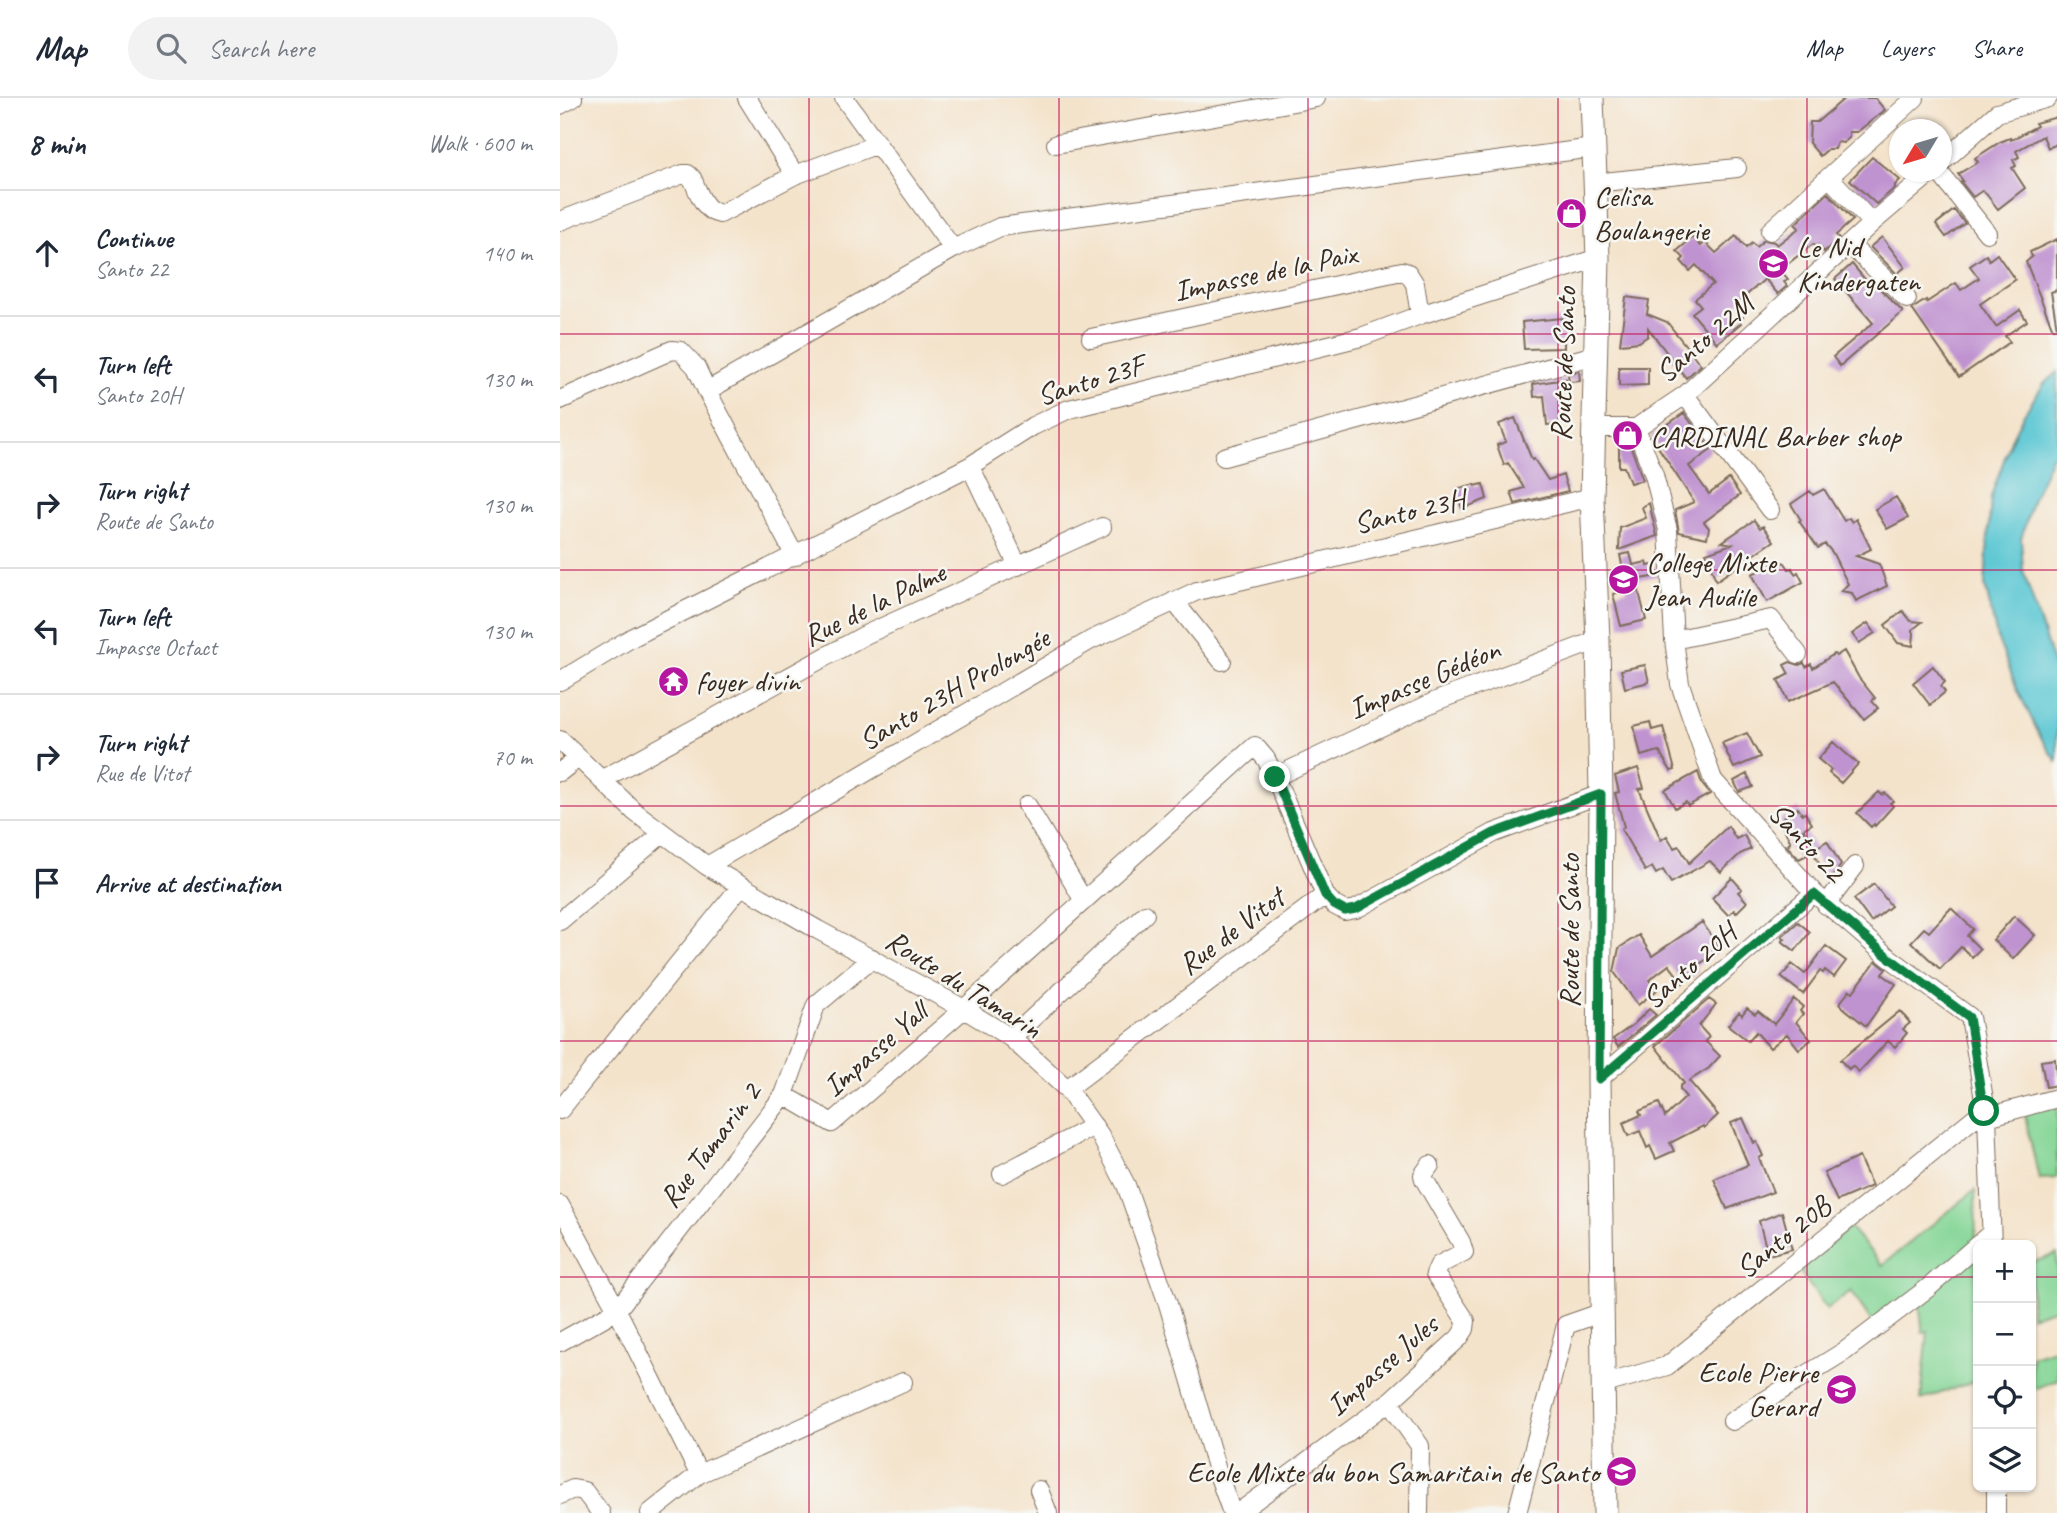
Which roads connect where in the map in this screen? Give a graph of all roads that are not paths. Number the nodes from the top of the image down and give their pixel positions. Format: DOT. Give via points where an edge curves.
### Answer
graph roads {
  1 [pos="573,98"];
  2 [pos="747,98"];
  3 [pos="844,98"];
  4 [pos="1316,98"];
  5 [pos="1592,98"];
  6 [pos="1915,98"];
  7 [pos="2048,98"];
  8 [pos="560,105"];
  9 [pos="878,144"];
  10 [pos="1056,144"];
  11 [pos="1593,148"];
  12 [pos="1952,153"];
  13 [pos="1737,168"];
  14 [pos="795,175"];
  15 [pos="1830,178"];
  16 [pos="1920,182"];
  17 [pos="1947,182"];
  18 [pos="1594,183"];
  19 [pos="560,221"];
  20 [pos="1871,223"];
  21 [pos="1770,231"];
  22 [pos="1987,233"];
  23 [pos="1849,244"];
  24 [pos="953,249"];
  25 [pos="1598,258"];
  26 [pos="1907,299"];
  27 [pos="1420,315"];
  28 [pos="1091,338"];
  29 [pos="1595,355"];
  30 [pos="707,391"];
  31 [pos="1685,395"];
  32 [pos="560,400"];
  33 [pos="1592,428"];
  34 [pos="1636,428"];
  35 [pos="1224,457"];
  36 [pos="970,466"];
  37 [pos="1592,497"];
  38 [pos="1770,510"];
  39 [pos="1102,527"];
  40 [pos="795,556"];
  41 [pos="1018,566"];
  42 [pos="1238,580"];
  43 [pos="1174,601"];
  44 [pos="1598,640"];
  45 [pos="1674,640"];
  46 [pos="1798,654"];
  47 [pos="1222,661"];
  48 [pos="560,681"];
  49 [pos="560,740"];
  50 [pos="578,758"];
  51 [pos="560,772"];
  52 [pos="1275,777"];
  53 [pos="601,780"];
  54 [pos="1601,794"];
  55 [pos="1027,805"];
  56 [pos="662,834"];
  57 [pos="707,866"];
  58 [pos="1855,866"];
  59 [pos="741,886"];
  60 [pos="1325,895"];
  61 [pos="1820,899"];
  62 [pos="1084,901"];
  63 [pos="1145,914"];
  64 [pos="560,921"];
  65 [pos="872,958"];
  66 [pos="964,1009"];
  67 [pos="1011,1038"];
  68 [pos="1599,1079"];
  69 [pos="1068,1089"];
  70 [pos="784,1096"];
  71 [pos="2057,1098"];
  72 [pos="560,1110"];
  73 [pos="1985,1114"];
  74 [pos="1094,1126"];
  75 [pos="1430,1165"];
  76 [pos="1002,1174"];
  77 [pos="560,1205"];
  78 [pos="1991,1239"];
  79 [pos="617,1310"];
  80 [pos="1603,1312"];
  81 [pos="560,1342"];
  82 [pos="903,1382"];
  83 [pos="1605,1384"];
  84 [pos="1389,1402"];
  85 [pos="1732,1421"];
  86 [pos="699,1474"];
  87 [pos="1039,1490"];
  88 [pos="1996,1492"];
  89 [pos="560,1495"];
  90 [pos="601,1513"];
  91 [pos="650,1513"];
  92 [pos="1048,1513"];
  93 [pos="1232,1513"];
  94 [pos="1238,1513"];
  95 [pos="1419,1513"];
  96 [pos="1517,1513"];
  97 [pos="1605,1513"];
  98 [pos="1996,1513"];
  1 -- 8 [label="street"];
  2 -- 14 [label="street"];
  3 -- 9 [label="street"];
  4 -- 10 [label="street"];
  5 -- 11 [label="main road, Route de Santo"];
  6 -- 15 [label="street"];
  7 -- 12 [label="street" via="1997,113"];
  9 -- 14 [label="street"];
  9 -- 24 [label="street"];
  11 -- 18 [label="main road, Route de Santo"];
  11 -- 24 [label="street" via="1000,227"];
  13 -- 18 [label="street"];
  14 -- 19 [label="street" via="720,214 708,208 692,178 683,174"];
  15 -- 20 [label="street"];
  15 -- 21 [label="street"];
  16 -- 20 [label="street, Santo 22M"];
  17 -- 22 [label="street"];
  18 -- 25 [label="main road, Route de Santo"];
  20 -- 23 [label="street, Santo 22M"];
  23 -- 26 [label="street"];
  23 -- 31 [label="street, Santo 22M"];
  24 -- 30 [label="street"];
  25 -- 27 [label="street, Santo 23F"];
  25 -- 29 [label="main road, Route de Santo"];
  27 -- 28 [label="street, Impasse de la Paix" via="1415,284 1402,271"];
  27 -- 36 [label="street, Santo 23F" via="1361,337 1069,409"];
  29 -- 33 [label="main road, Route de Santo"];
  29 -- 35 [label="street"];
  30 -- 32 [label="street" via="690,358 672,351"];
  30 -- 40 [label="street"];
  31 -- 34 [label="street, Santo 22M"];
  31 -- 38 [label="street"];
  33 -- 34 [label="street"];
  33 -- 37 [label="main road, Route de Santo"];
  34 -- 45 [label="street, Santo 22" via="1668,530"];
  36 -- 40 [label="street, Santo 23F"];
  36 -- 41 [label="street"];
  37 -- 42 [label="street, Santo 23H"];
  37 -- 44 [label="main road, Route de Santo"];
  39 -- 41 [label="street, Rue de la Palme"];
  40 -- 48 [label="street, Santo 23F" via="633,638"];
  41 -- 53 [label="street, Rue de la Palme" via="866,635"];
  42 -- 43 [label="street, Santo 23H Prolongée"];
  43 -- 47 [label="street"];
  43 -- 57 [label="street, Santo 23H Prolongée" via="1091,640"];
  44 -- 52 [label="street, Impasse Gédéon" via="1436,701"];
  44 -- 54 [label="main road, Route de Santo"];
  45 -- 46 [label="street" via="1771,619"];
  45 -- 61 [label="street, Santo 22" via="1680,684 1713,780"];
  49 -- 50 [label="street, Route du Tamarin"];
  50 -- 51 [label="street"];
  50 -- 53 [label="street, Route du Tamarin"];
  52 -- 60 [label="street, Rue de Vitot"];
  52 -- 62 [label="street, Rue de Vitot" via="1255,746"];
  53 -- 56 [label="street, Route du Tamarin"];
  54 -- 60 [label="street" via="1494,833 1356,909 1345,911"];
  54 -- 68 [label="main road, Route de Santo"];
  55 -- 62 [label="street"];
  56 -- 57 [label="street, Route du Tamarin"];
  56 -- 64 [label="street"];
  57 -- 59 [label="street, Route du Tamarin"];
  58 -- 61 [label="street, Santo 20H"];
  59 -- 65 [label="street, Route du Tamarin"];
  59 -- 72 [label="street"];
  60 -- 69 [label="street, Rue de Vitot"];
  61 -- 68 [label="street, Santo 20H"];
  61 -- 73 [label="street, Santo 22" via="1969,1017"];
  62 -- 66 [label="street"];
  63 -- 67 [label="street"];
  65 -- 66 [label="street, Route du Tamarin"];
  65 -- 70 [label="street, Rue Tamarin 2" via="817,1005"];
  66 -- 67 [label="street, Route du Tamarin"];
  66 -- 70 [label="street, Impasse Yall" via="832,1123"];
  67 -- 69 [label="street, Route du Tamarin"];
  68 -- 80 [label="main road, Route de Santo"];
  69 -- 74 [label="street, Route du Tamarin"];
  70 -- 79 [label="street, Rue Tamarin 2"];
  71 -- 73 [label="street"];
  73 -- 78 [label="street, Santo 22"];
  73 -- 83 [label="street, Santo 20B" via="1667,1366"];
  74 -- 76 [label="street"];
  74 -- 93 [label="street, Route du Tamarin" via="1131,1198"];
  75 -- 84 [label="street, Impasse Jules" via="1424,1179 1464,1252 1439,1265 1435,1274 1465,1321 1465,1329"];
  77 -- 79 [label="street"];
  78 -- 85 [label="street" via="1845,1351"];
  79 -- 81 [label="street, Rue Tamarin 2"];
  79 -- 86 [label="street"];
  80 -- 83 [label="main road, Route de Santo"];
  80 -- 96 [label="street" via="1566,1325"];
  82 -- 86 [label="street"];
  83 -- 97 [label="main road, Route de Santo"];
  84 -- 94 [label="street, Impasse Jules"];
  84 -- 95 [label="street" via="1420,1446"];
  86 -- 91 [label="street"];
  87 -- 92 [label="street"];
  88 -- 98 [label="street"];
  89 -- 90 [label="street" via="573,1489 584,1491"];
}
